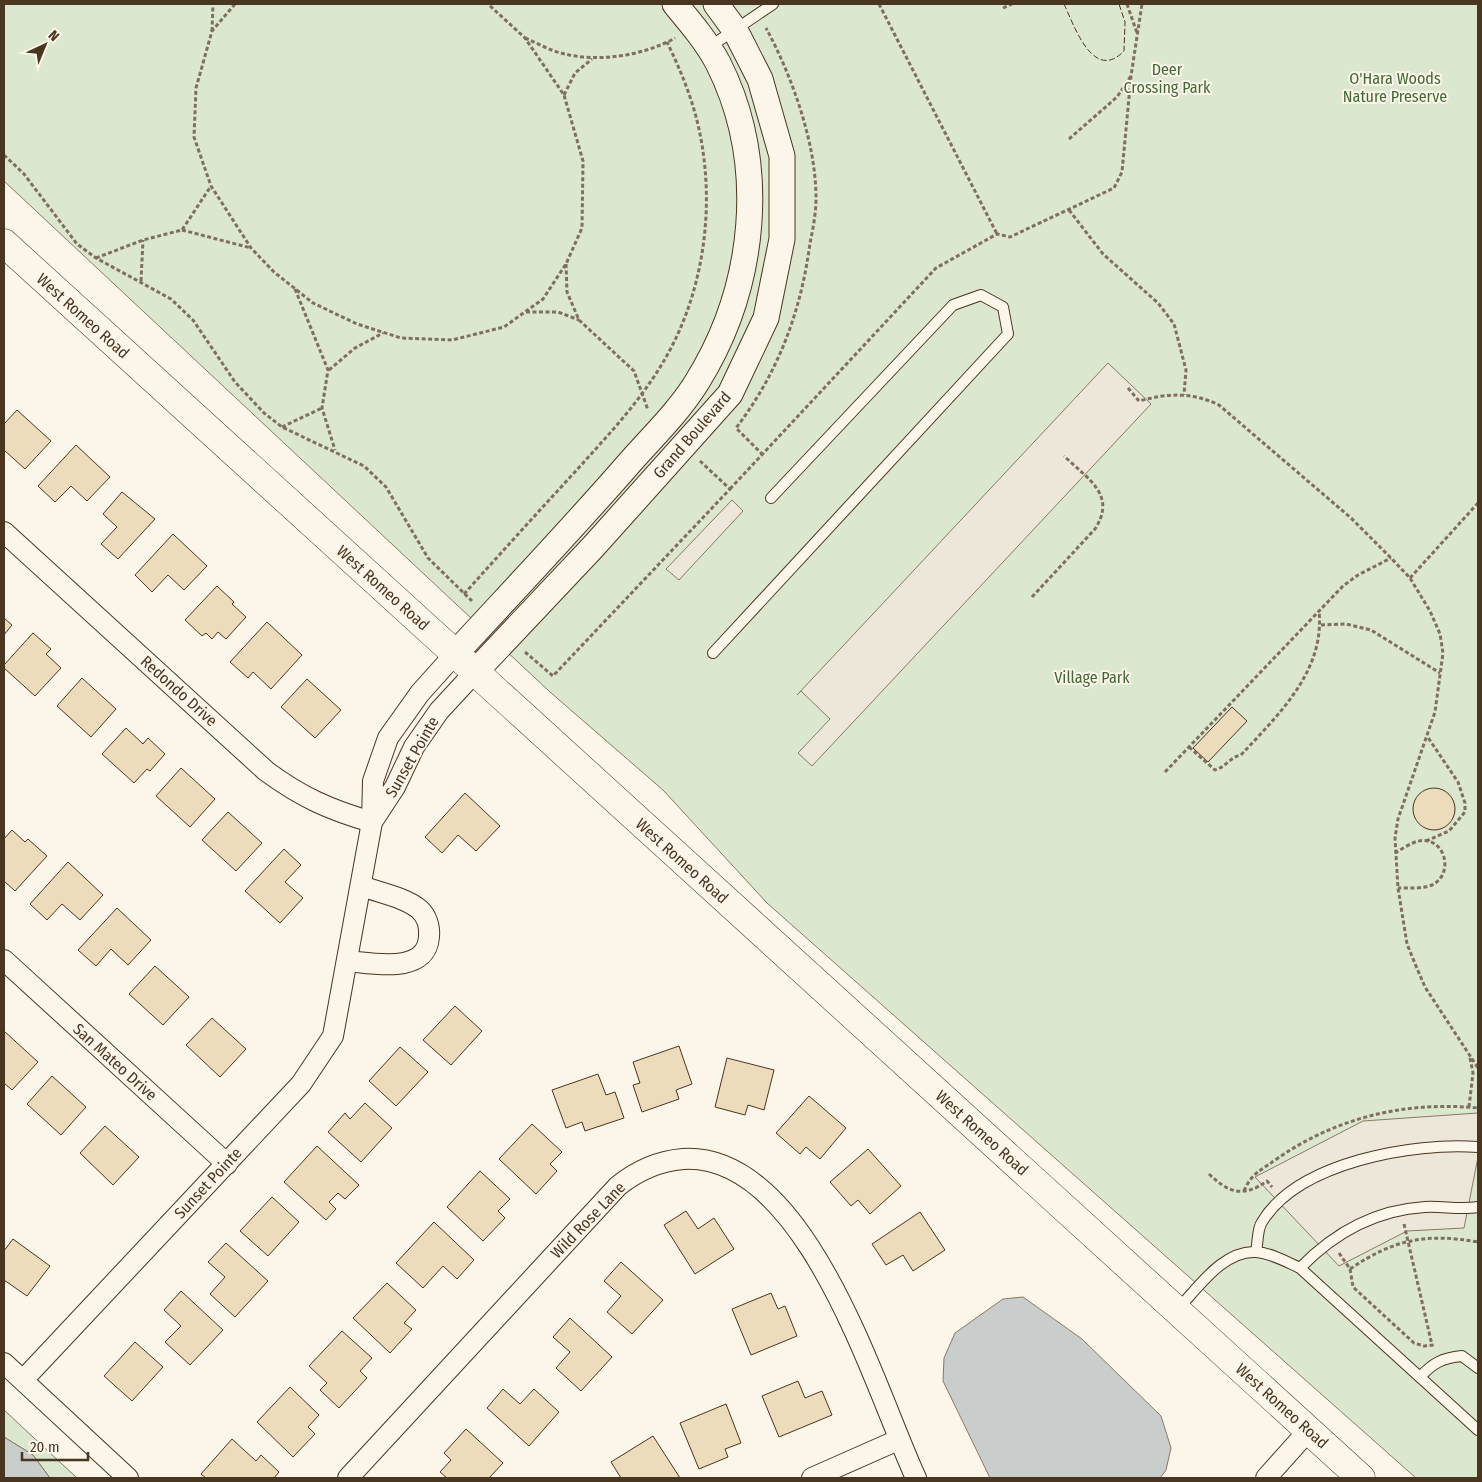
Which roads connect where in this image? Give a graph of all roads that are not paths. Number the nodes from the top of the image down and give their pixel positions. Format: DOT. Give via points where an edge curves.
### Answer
graph roads {
  1 [pos="675,4"];
  2 [pos="716,4"];
  3 [pos="773,4"];
  4 [pos="735,30"];
  5 [pos="708,48"];
  6 [pos="4,243"];
  7 [pos="771,498"];
  8 [pos="4,532"];
  9 [pos="712,653"];
  10 [pos="465,663"];
  11 [pos="372,822"];
  12 [pos="362,886"];
  13 [pos="4,960"];
  14 [pos="348,961"];
  15 [pos="1478,1147"];
  16 [pos="226,1164"];
  17 [pos="1478,1207"];
  18 [pos="1256,1252"];
  19 [pos="1300,1268"];
  20 [pos="1176,1310"];
  21 [pos="4,1363"];
  22 [pos="1478,1368"];
  23 [pos="1420,1377"];
  24 [pos="23,1380"];
  25 [pos="1309,1430"];
  26 [pos="1478,1430"];
  27 [pos="898,1440"];
  28 [pos="128,1478"];
  29 [pos="348,1478"];
  30 [pos="812,1478"];
  31 [pos="916,1478"];
  32 [pos="1266,1478"];
  33 [pos="1361,1478"];
  1 -- 5 [label="street, Grand Boulevard"];
  2 -- 4 [label="street, Grand Boulevard"];
  3 -- 4 [label="lane"];
  4 -- 5 [label="lane"];
  4 -- 10 [label="street, Grand Boulevard" via="760,79 782,156 782,239 766,318 730,394 509,638"];
  5 -- 10 [label="street, Grand Boulevard" via="718,63 737,110 749,169 750,225 742,278 722,336 696,383 662,426 489,618"];
  6 -- 10 [label="main road, West Romeo Road"];
  7 -- 9 [label="lane" via="953,305 981,295 1003,307 1008,334"];
  8 -- 11 [label="street, Redondo Drive" via="266,771 293,791 322,806"];
  10 -- 11 [label="street, Sunset Pointe"];
  10 -- 11 [label="street, Sunset Pointe" via="420,693 388,738 373,781"];
  10 -- 20 [label="main road, West Romeo Road"];
  11 -- 12 [label="street, Sunset Pointe"];
  12 -- 14 [label="street, Sunset Pointe"];
  12 -- 14 [label="street" via="420,911 426,919 429,939 419,957 410,962"];
  13 -- 16 [label="street, San Mateo Drive"];
  14 -- 16 [label="street, Sunset Pointe" via="333,1036 301,1084"];
  15 -- 18 [label="lane" via="1449,1145 1397,1150 1358,1160 1294,1189 1260,1223"];
  16 -- 24 [label="street, Sunset Pointe"];
  17 -- 19 [label="lane" via="1425,1207 1386,1213 1348,1229 1321,1247"];
  18 -- 19 [label="lane"];
  18 -- 20 [label="lane" via="1231,1257"];
  19 -- 23 [label="lane"];
  20 -- 25 [label="main road, West Romeo Road"];
  21 -- 24 [label="street"];
  22 -- 23 [label="lane" via="1462,1356 1445,1358 1433,1363"];
  23 -- 26 [label="lane"];
  24 -- 28 [label="street"];
  25 -- 32 [label="street"];
  25 -- 33 [label="main road, West Romeo Road"];
  27 -- 29 [label="street, Wild Rose Lane" via="848,1314 805,1239 777,1206 734,1171 709,1161 673,1160 649,1166 618,1186"];
  27 -- 30 [label="street"];
  27 -- 31 [label="street, Wild Rose Lane"];
}
